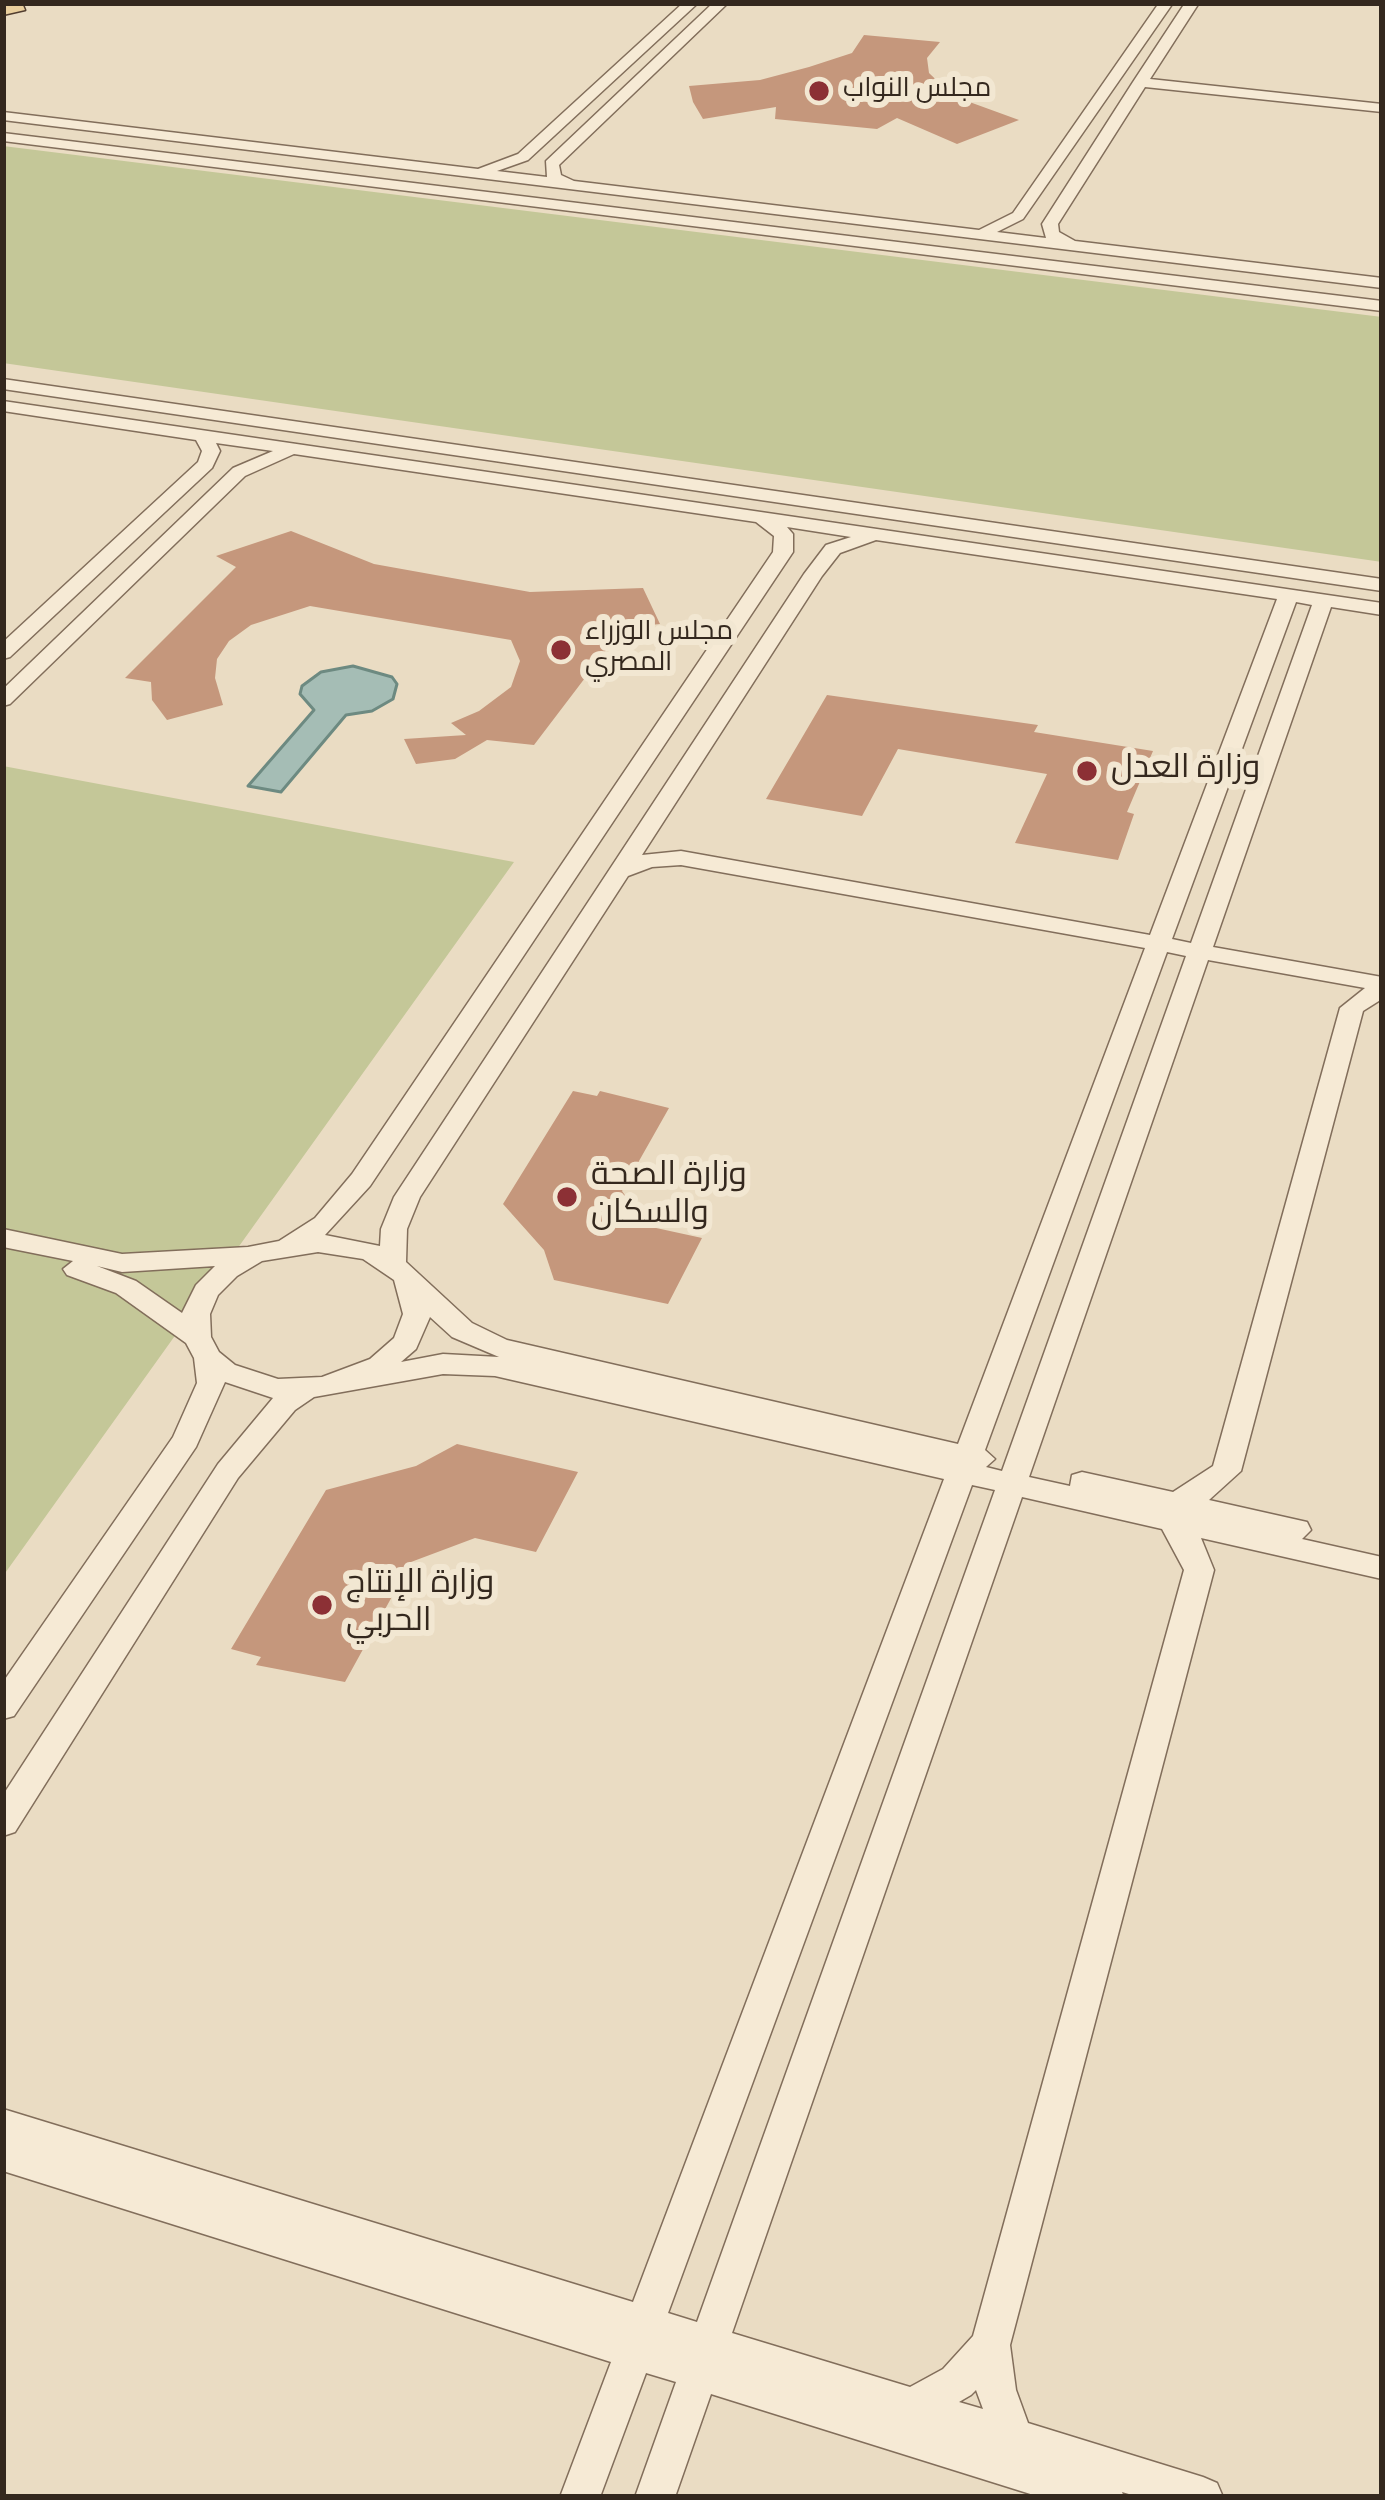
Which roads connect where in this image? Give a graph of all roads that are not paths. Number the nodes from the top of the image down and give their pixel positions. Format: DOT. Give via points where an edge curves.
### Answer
graph roads {
  1 [pos="691,3"];
  2 [pos="721,3"];
  3 [pos="1166,3"];
  4 [pos="1192,3"];
  5 [pos="1140,82"];
  6 [pos="1382,108"];
  7 [pos="3,126"];
  8 [pos="273,149"];
  9 [pos="250,152"];
  10 [pos="512,163"];
  11 [pos="549,169"];
  12 [pos="474,173"];
  13 [pos="573,185"];
  14 [pos="1009,224"];
  15 [pos="1049,230"];
  16 [pos="975,233"];
  17 [pos="1073,245"];
  18 [pos="1382,286"];
  19 [pos="1382,303"];
  20 [pos="3,374"];
  21 [pos="3,384"];
  22 [pos="3,396"];
  23 [pos="3,406"];
  24 [pos="68,411"];
  25 [pos="207,445"];
  26 [pos="297,450"];
  27 [pos="255,462"];
  28 [pos="723,507"];
  29 [pos="764,507"];
  30 [pos="878,535"];
  31 [pos="786,540"];
  32 [pos="833,549"];
  33 [pos="1382,574"];
  34 [pos="1382,585"];
  35 [pos="1288,596"];
  36 [pos="1382,598"];
  37 [pos="1323,601"];
  38 [pos="1382,609"];
  39 [pos="3,653"];
  40 [pos="3,700"];
  41 [pos="651,823"];
  42 [pos="620,871"];
  43 [pos="1162,939"];
  44 [pos="1200,945"];
  45 [pos="1382,973"];
  46 [pos="1333,975"];
  47 [pos="1382,986"];
  48 [pos="1352,1008"];
  49 [pos="3,1238"];
  50 [pos="290,1245"];
  51 [pos="3,1253"];
  52 [pos="256,1254"];
  53 [pos="392,1263"];
  54 [pos="413,1287"];
  55 [pos="202,1347"];
  56 [pos="342,1383"];
  57 [pos="306,1389"];
  58 [pos="964,1464"];
  59 [pos="1226,1471"];
  60 [pos="1016,1477"];
  61 [pos="1175,1513"];
  62 [pos="1249,1529"];
  63 [pos="1382,1550"];
  64 [pos="1382,1568"];
  65 [pos="1198,1570"];
  66 [pos="3,1707"];
  67 [pos="3,1823"];
  68 [pos="3,2125"];
  69 [pos="3,2155"];
  70 [pos="639,2338"];
  71 [pos="990,2345"];
  72 [pos="704,2357"];
  73 [pos="913,2407"];
  74 [pos="1012,2436"];
  75 [pos="580,2497"];
  76 [pos="655,2497"];
  77 [pos="1104,2497"];
  78 [pos="1203,2497"];
  1 -- 10 [label="street"];
  2 -- 11 [label="street"];
  3 -- 14 [label="street"];
  4 -- 5 [label="street"];
  5 -- 6 [label="street"];
  5 -- 15 [label="street"];
  7 -- 8 [label="street"];
  7 -- 9 [label="street"];
  7 -- 19 [label="street"];
  8 -- 9 [label="street"];
  8 -- 12 [label="street"];
  9 -- 18 [label="street"];
  10 -- 11 [label="street" via="523,172"];
  10 -- 12 [label="street"];
  11 -- 13 [label="street"];
  12 -- 13 [label="street"];
  13 -- 16 [label="street"];
  14 -- 15 [label="street"];
  14 -- 16 [label="street"];
  15 -- 17 [label="street"];
  16 -- 17 [label="street"];
  17 -- 18 [label="street"];
  20 -- 33 [label="street"];
  21 -- 29 [label="street"];
  22 -- 24 [label="street"];
  23 -- 24 [label="street"];
  24 -- 25 [label="street"];
  24 -- 28 [label="street"];
  25 -- 26 [label="street"];
  25 -- 27 [label="street"];
  25 -- 39 [label="street" via="191,479"];
  26 -- 27 [label="street"];
  26 -- 28 [label="street"];
  27 -- 40 [label="street"];
  28 -- 29 [label="street"];
  29 -- 30 [label="street"];
  29 -- 31 [label="street"];
  29 -- 34 [label="street"];
  29 -- 36 [label="street"];
  30 -- 32 [label="street"];
  30 -- 35 [label="street"];
  31 -- 32 [label="street" via="819,539"];
  31 -- 50 [label="street" via="361,1180 324,1224"];
  32 -- 41 [label="street"];
  35 -- 37 [label="street"];
  35 -- 43 [label="street"];
  37 -- 38 [label="street"];
  37 -- 44 [label="street"];
  41 -- 42 [label="street"];
  41 -- 43 [label="street" via="689,849"];
  42 -- 43 [label="street" via="681,858"];
  42 -- 53 [label="street" via="407,1197"];
  43 -- 44 [label="street"];
  43 -- 58 [label="street"];
  44 -- 45 [label="street"];
  44 -- 46 [label="street"];
  44 -- 60 [label="street"];
  46 -- 47 [label="street"];
  46 -- 48 [label="street"];
  47 -- 48 [label="street"];
  48 -- 59 [label="street"];
  49 -- 52 [label="street" via="122,1263"];
  50 -- 52 [label="street"];
  50 -- 53 [label="street" via="346,1245"];
  51 -- 55 [label="street" via="126,1287"];
  52 -- 55 [label="street" via="206,1291 196,1314"];
  53 -- 54 [label="street"];
  54 -- 56 [label="street" via="417,1314 406,1342 380,1366"];
  54 -- 58 [label="street" via="462,1330 499,1348"];
  55 -- 57 [label="street" via="249,1383"];
  55 -- 66 [label="street" via="212,1383 186,1440"];
  56 -- 57 [label="street"];
  56 -- 58 [label="street" via="443,1364 495,1366"];
  57 -- 67 [label="street" via="228,1471"];
  58 -- 60 [label="street"];
  58 -- 70 [label="street"];
  59 -- 61 [label="street"];
  59 -- 62 [label="street"];
  60 -- 61 [label="street"];
  60 -- 72 [label="street"];
  61 -- 62 [label="street"];
  61 -- 65 [label="street"];
  62 -- 63 [label="street"];
  62 -- 64 [label="street"];
  62 -- 65 [label="street"];
  65 -- 71 [label="street"];
  68 -- 70 [label="street"];
  69 -- 70 [label="street"];
  70 -- 72 [label="street"];
  70 -- 75 [label="street"];
  71 -- 73 [label="street" via="957,2381"];
  71 -- 74 [label="street"];
  72 -- 73 [label="street"];
  72 -- 76 [label="street"];
  72 -- 77 [label="street"];
  73 -- 74 [label="street"];
  74 -- 78 [label="street"];
}
